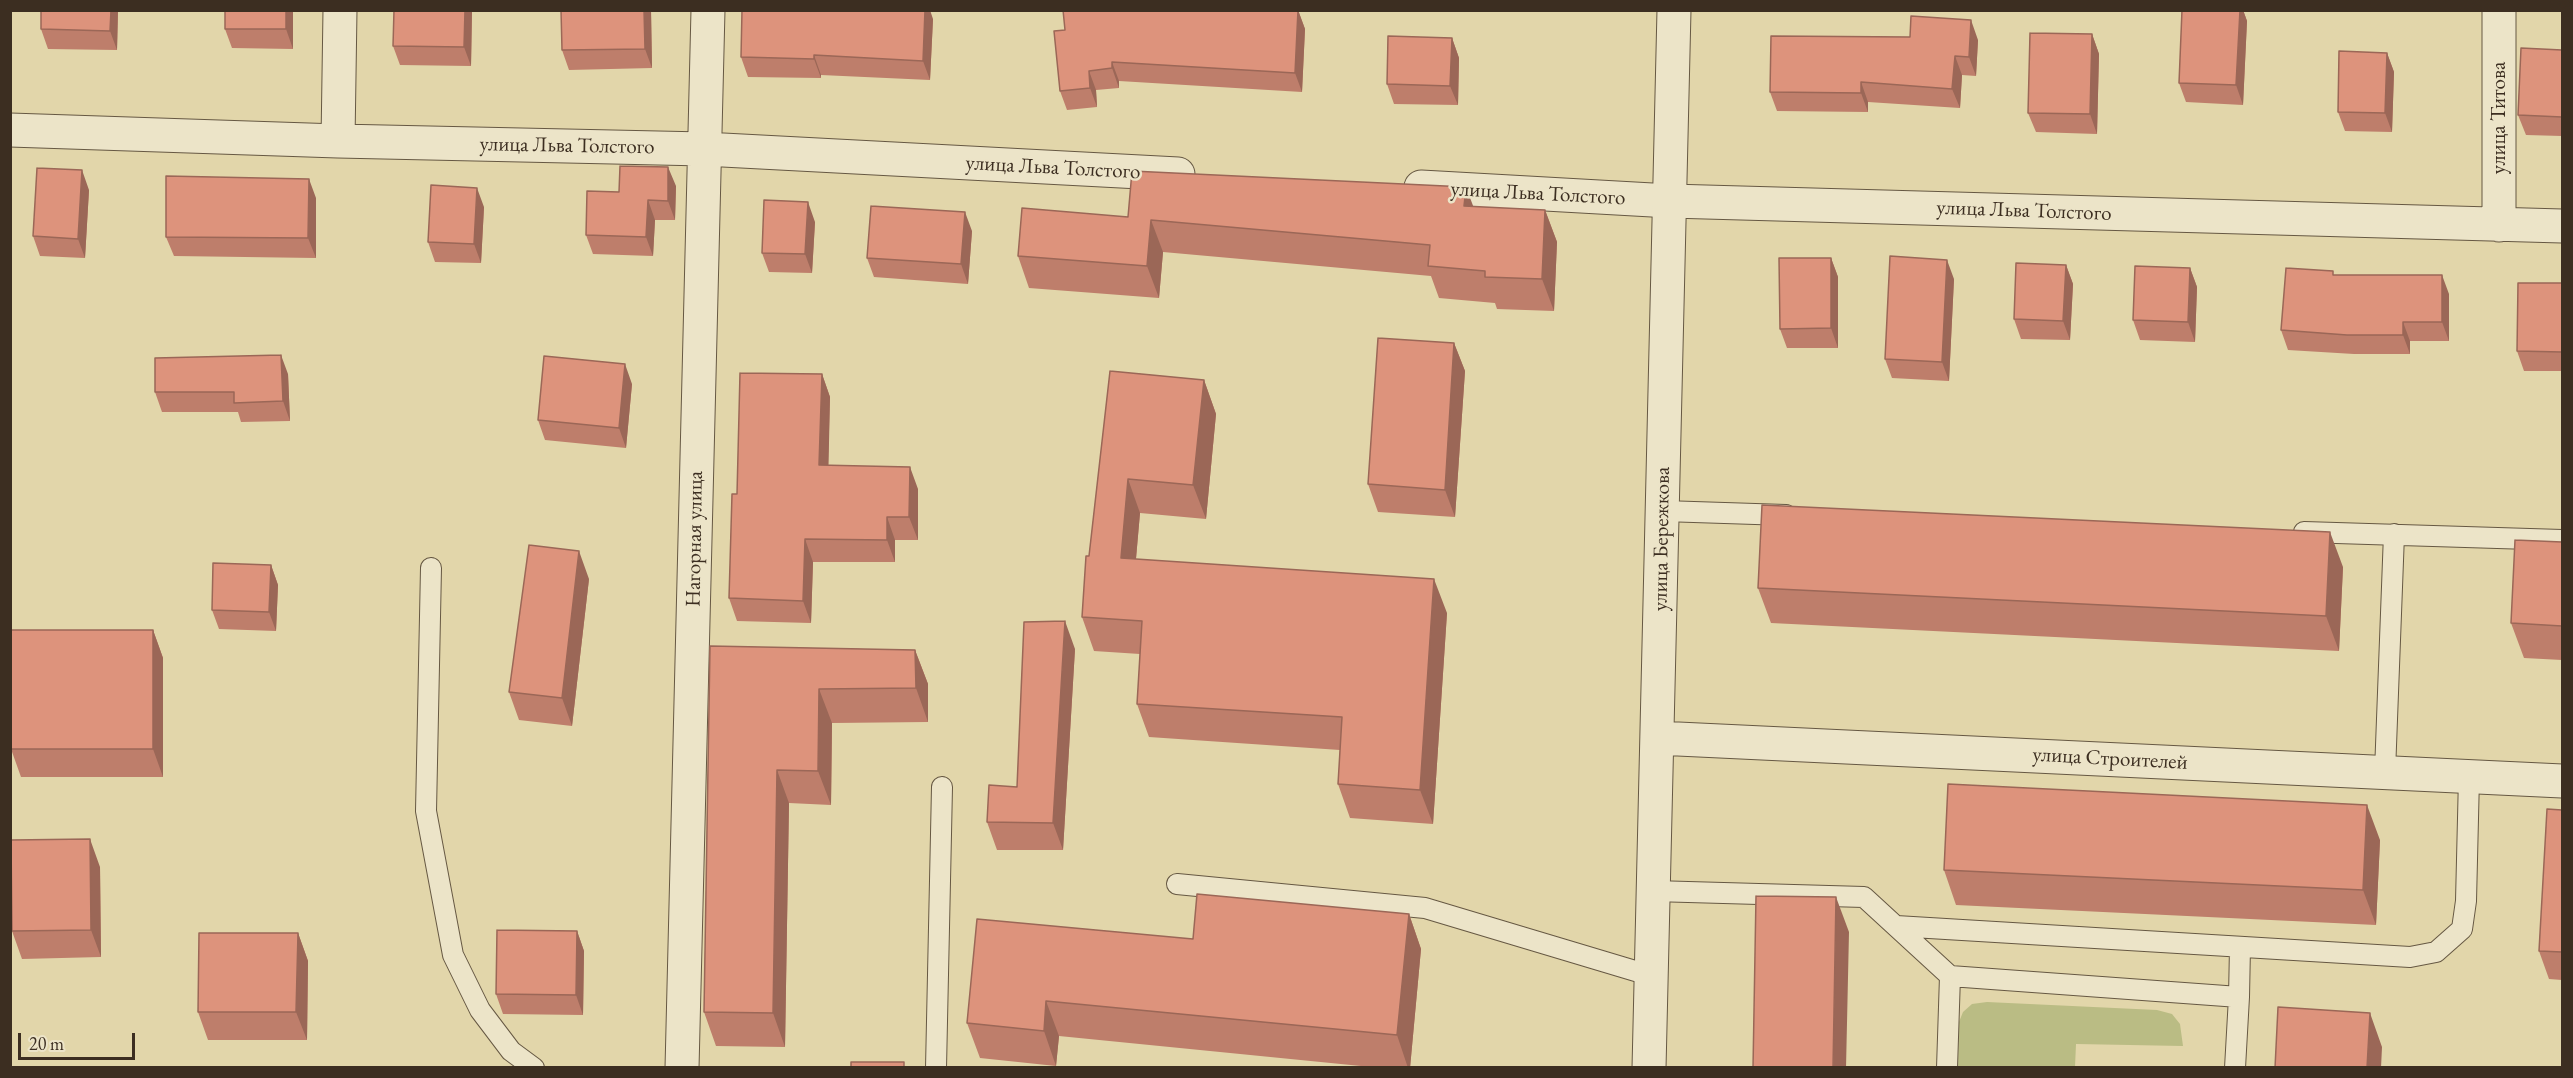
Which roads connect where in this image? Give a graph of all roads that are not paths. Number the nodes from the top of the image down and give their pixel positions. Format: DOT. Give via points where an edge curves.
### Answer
graph roads {
  1 [pos="340,10"];
  2 [pos="708,10"];
  3 [pos="1674,10"];
  4 [pos="2499,10"];
  5 [pos="10,130"];
  6 [pos="338,141"];
  7 [pos="704,149"];
  8 [pos="1205,176"];
  9 [pos="1396,186"];
  10 [pos="1670,201"];
  11 [pos="2499,225"];
  12 [pos="2562,226"];
  13 [pos="1663,511"];
  14 [pos="1801,516"];
  15 [pos="2288,531"];
  16 [pos="2394,534"];
  17 [pos="2562,540"];
  18 [pos="431,568"];
  19 [pos="1657,738"];
  20 [pos="2385,772"];
  21 [pos="2469,777"];
  22 [pos="2562,781"];
  23 [pos="942,787"];
  24 [pos="1177,884"];
  25 [pos="1653,891"];
  26 [pos="1896,926"];
  27 [pos="2240,947"];
  28 [pos="1652,976"];
  29 [pos="1950,976"];
  30 [pos="2239,997"];
  31 [pos="534,1068"];
  32 [pos="682,1068"];
  33 [pos="936,1068"];
  34 [pos="1649,1068"];
  35 [pos="1947,1068"];
  36 [pos="2235,1068"];
  1 -- 6 [label="street"];
  2 -- 7 [label="street, Нагорная улица"];
  3 -- 10 [label="street, улица Бережкова"];
  4 -- 11 [label="street, улица Титова"];
  5 -- 6 [label="street, улица Льва Толстого"];
  6 -- 7 [label="street, улица Льва Толстого"];
  7 -- 8 [label="street, улица Льва Толстого"];
  7 -- 32 [label="street, Нагорная улица"];
  9 -- 10 [label="street, улица Льва Толстого"];
  10 -- 11 [label="street, улица Льва Толстого"];
  10 -- 13 [label="street, улица Бережкова"];
  11 -- 12 [label="street, улица Льва Толстого"];
  13 -- 14 [label="lane"];
  13 -- 19 [label="street, улица Бережкова"];
  15 -- 16 [label="lane"];
  16 -- 17 [label="lane"];
  16 -- 20 [label="lane"];
  18 -- 31 [label="lane" via="426,810 453,956 480,1010 511,1051"];
  19 -- 20 [label="street, улица Строителей"];
  19 -- 25 [label="street, улица Бережкова"];
  20 -- 21 [label="street, улица Строителей"];
  21 -- 22 [label="street, улица Строителей"];
  21 -- 27 [label="lane" via="2462,929 2436,951 2410,957"];
  23 -- 33 [label="lane"];
  24 -- 28 [label="lane" via="1425,908"];
  25 -- 26 [label="lane" via="1864,897"];
  25 -- 28 [label="street, улица Бережкова"];
  26 -- 27 [label="lane"];
  26 -- 29 [label="lane"];
  27 -- 30 [label="lane"];
  28 -- 34 [label="street, улица Бережкова"];
  29 -- 30 [label="lane"];
  29 -- 35 [label="lane"];
  30 -- 36 [label="lane"];
}
